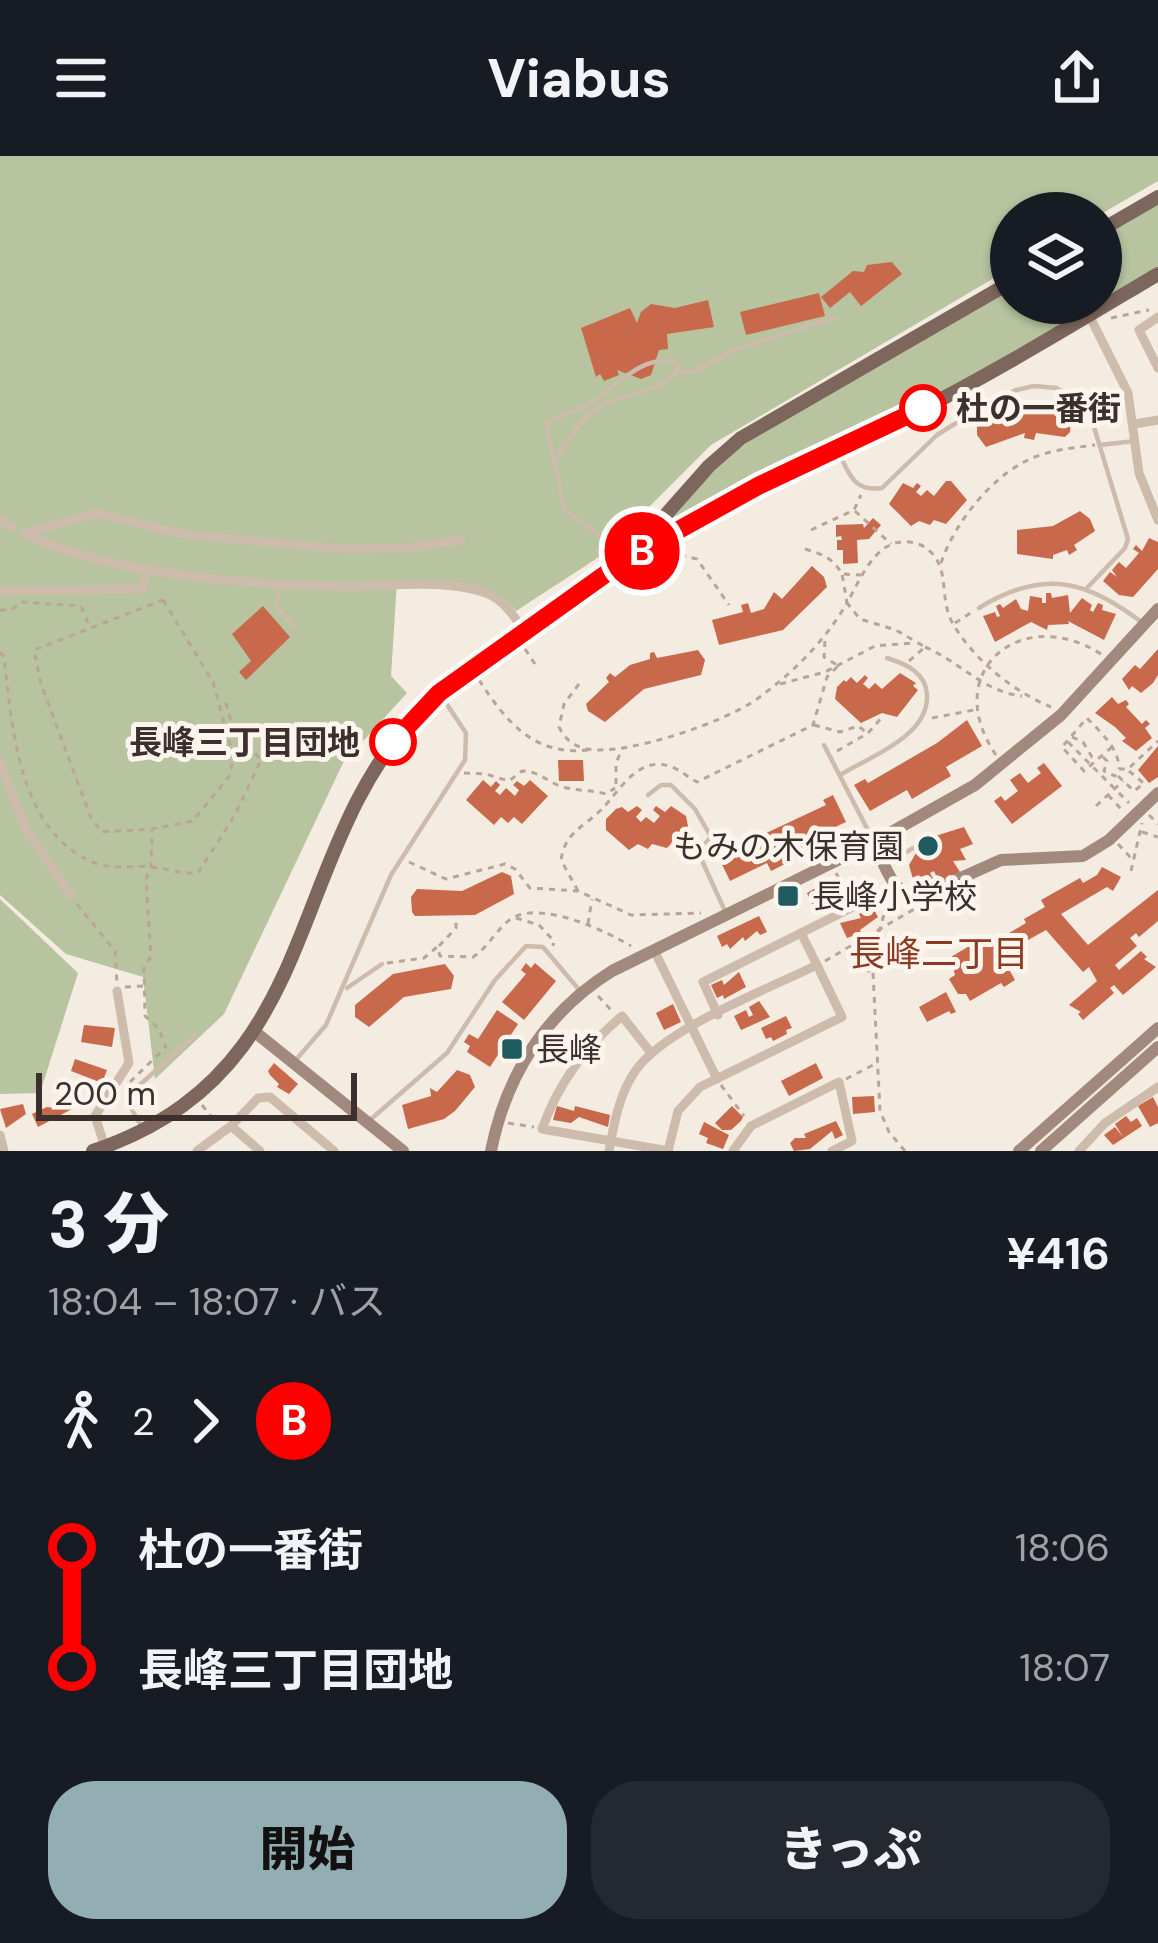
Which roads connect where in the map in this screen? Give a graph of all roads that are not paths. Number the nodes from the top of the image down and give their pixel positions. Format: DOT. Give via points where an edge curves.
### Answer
graph roads {
  1 [pos="1158,197"];
  2 [pos="1122,218"];
  3 [pos="1158,274"];
  4 [pos="990,294"];
  5 [pos="1122,299"];
  6 [pos="1154,314"];
  7 [pos="836,317"];
  8 [pos="1083,324"];
  9 [pos="1098,324"];
  10 [pos="678,368"];
  11 [pos="1158,368"];
  12 [pos="1158,419"];
  13 [pos="1135,424"];
  14 [pos="1136,441"];
  15 [pos="1100,445"];
  16 [pos="838,450"];
  17 [pos="555,460"];
  18 [pos="0,519"];
  19 [pos="1158,520"];
  20 [pos="12,527"];
  21 [pos="461,539"];
  22 [pos="628,558"];
  23 [pos="147,568"];
  24 [pos="280,584"];
  25 [pos="1087,588"];
  26 [pos="0,591"];
  27 [pos="979,608"];
  28 [pos="1158,609"];
  29 [pos="1144,624"];
  30 [pos="294,627"];
  31 [pos="526,640"];
  32 [pos="887,658"];
  33 [pos="439,693"];
  34 [pos="824,745"];
  35 [pos="0,762"];
  36 [pos="840,775"];
  37 [pos="1149,788"];
  38 [pos="648,795"];
  39 [pos="874,842"];
  40 [pos="917,846"];
  41 [pos="885,864"];
  42 [pos="884,894"];
  43 [pos="70,895"];
  44 [pos="726,913"];
  45 [pos="801,933"];
  46 [pos="654,950"];
  47 [pos="382,964"];
  48 [pos="817,965"];
  49 [pos="117,989"];
  50 [pos="343,991"];
  51 [pos="589,993"];
  52 [pos="718,1015"];
  53 [pos="692,1028"];
  54 [pos="1158,1028"];
  55 [pos="255,1031"];
  56 [pos="194,1036"];
  57 [pos="1158,1047"];
  58 [pos="650,1053"];
  59 [pos="294,1062"];
  60 [pos="717,1079"];
  61 [pos="1158,1087"];
  62 [pos="367,1123"];
  63 [pos="227,1129"];
  64 [pos="0,1135"];
  65 [pos="138,1138"];
  66 [pos="610,1145"];
  67 [pos="856,1146"];
  68 [pos="99,1149"];
  69 [pos="1084,1149"];
  70 [pos="4,1151"];
  71 [pos="197,1151"];
  72 [pos="260,1151"];
  73 [pos="334,1151"];
  74 [pos="403,1151"];
  75 [pos="490,1151"];
  76 [pos="669,1151"];
  77 [pos="733,1151"];
  78 [pos="832,1151"];
  79 [pos="1019,1151"];
  80 [pos="1041,1151"];
  1 -- 2 [label="main road"];
  3 -- 5 [label="main road"];
  4 -- 22 [label="main road" via="741,438"];
  6 -- 11 [label="street" via="1139,330"];
  7 -- 10 [label="lane" via="695,371"];
  8 -- 16 [label="main road"];
  9 -- 13 [label="street"];
  10 -- 17 [label="lane" via="665,383 600,406"];
  10 -- 17 [label="lane" via="658,360 554,418 547,429"];
  12 -- 13 [label="street"];
  13 -- 14 [label="street"];
  14 -- 15 [label="lane"];
  14 -- 19 [label="street"];
  15 -- 16 [label="lane" via="1080,402 1034,386 961,419 882,488 852,481"];
  15 -- 25 [label="lane" via="1128,539"];
  16 -- 22 [label="main road"];
  17 -- 22 [label="lane" via="565,510"];
  18 -- 20 [label="street"];
  21 -- 23 [label="street" via="346,549 187,535 97,513 25,533"];
  22 -- 31 [label="main road"];
  23 -- 24 [label="street"];
  23 -- 26 [label="street" via="142,589"];
  24 -- 30 [label="lane" via="276,607"];
  24 -- 31 [label="street" via="478,591 504,604"];
  25 -- 27 [label="lane" via="1019,587"];
  25 -- 29 [label="lane"];
  28 -- 29 [label="street"];
  29 -- 39 [label="street" via="1011,759"];
  31 -- 33 [label="main road"];
  32 -- 36 [label="lane" via="921,677 925,712 901,739"];
  33 -- 50 [label="lane" via="466,733 465,760 368,922"];
  33 -- 55 [label="main road" via="370,777"];
  34 -- 36 [label="lane"];
  35 -- 43 [label="street" via="26,830"];
  36 -- 39 [label="lane"];
  37 -- 41 [label="street" via="1109,840 1083,856 1001,860 916,898 903,895"];
  38 -- 44 [label="lane" via="671,785 695,809 711,837 698,852"];
  39 -- 41 [label="street"];
  39 -- 44 [label="street"];
  40 -- 41 [label="lane"];
  42 -- 45 [label="street"];
  44 -- 46 [label="street"];
  45 -- 48 [label="street"];
  45 -- 52 [label="street" via="703,982"];
  46 -- 51 [label="street" via="612,970"];
  46 -- 53 [label="street"];
  47 -- 50 [label="lane"];
  48 -- 52 [label="street"];
  48 -- 60 [label="street" via="842,1017"];
  49 -- 68 [label="street" via="129,1063 95,1116"];
  50 -- 59 [label="lane"];
  51 -- 62 [label="lane" via="543,946 526,946 447,1053"];
  51 -- 75 [label="street" via="550,1023 521,1065"];
  52 -- 53 [label="street"];
  53 -- 58 [label="street"];
  53 -- 60 [label="street"];
  54 -- 79 [label="street"];
  55 -- 59 [label="street"];
  55 -- 65 [label="main road" via="210,1085"];
  56 -- 65 [label="lane" via="133,1091"];
  57 -- 80 [label="street"];
  58 -- 66 [label="street" via="624,1092"];
  58 -- 66 [label="street" via="619,1018 562,1084 542,1129"];
  59 -- 62 [label="street"];
  60 -- 76 [label="street" via="678,1111"];
  61 -- 69 [label="street"];
  62 -- 74 [label="street"];
  63 -- 71 [label="street"];
  63 -- 72 [label="street"];
  63 -- 73 [label="street" via="258,1098 270,1097"];
  64 -- 70 [label="street"];
  65 -- 68 [label="main road"];
  66 -- 76 [label="street"];
  67 -- 77 [label="street" via="839,1082 751,1126"];
  67 -- 78 [label="street"];
}
